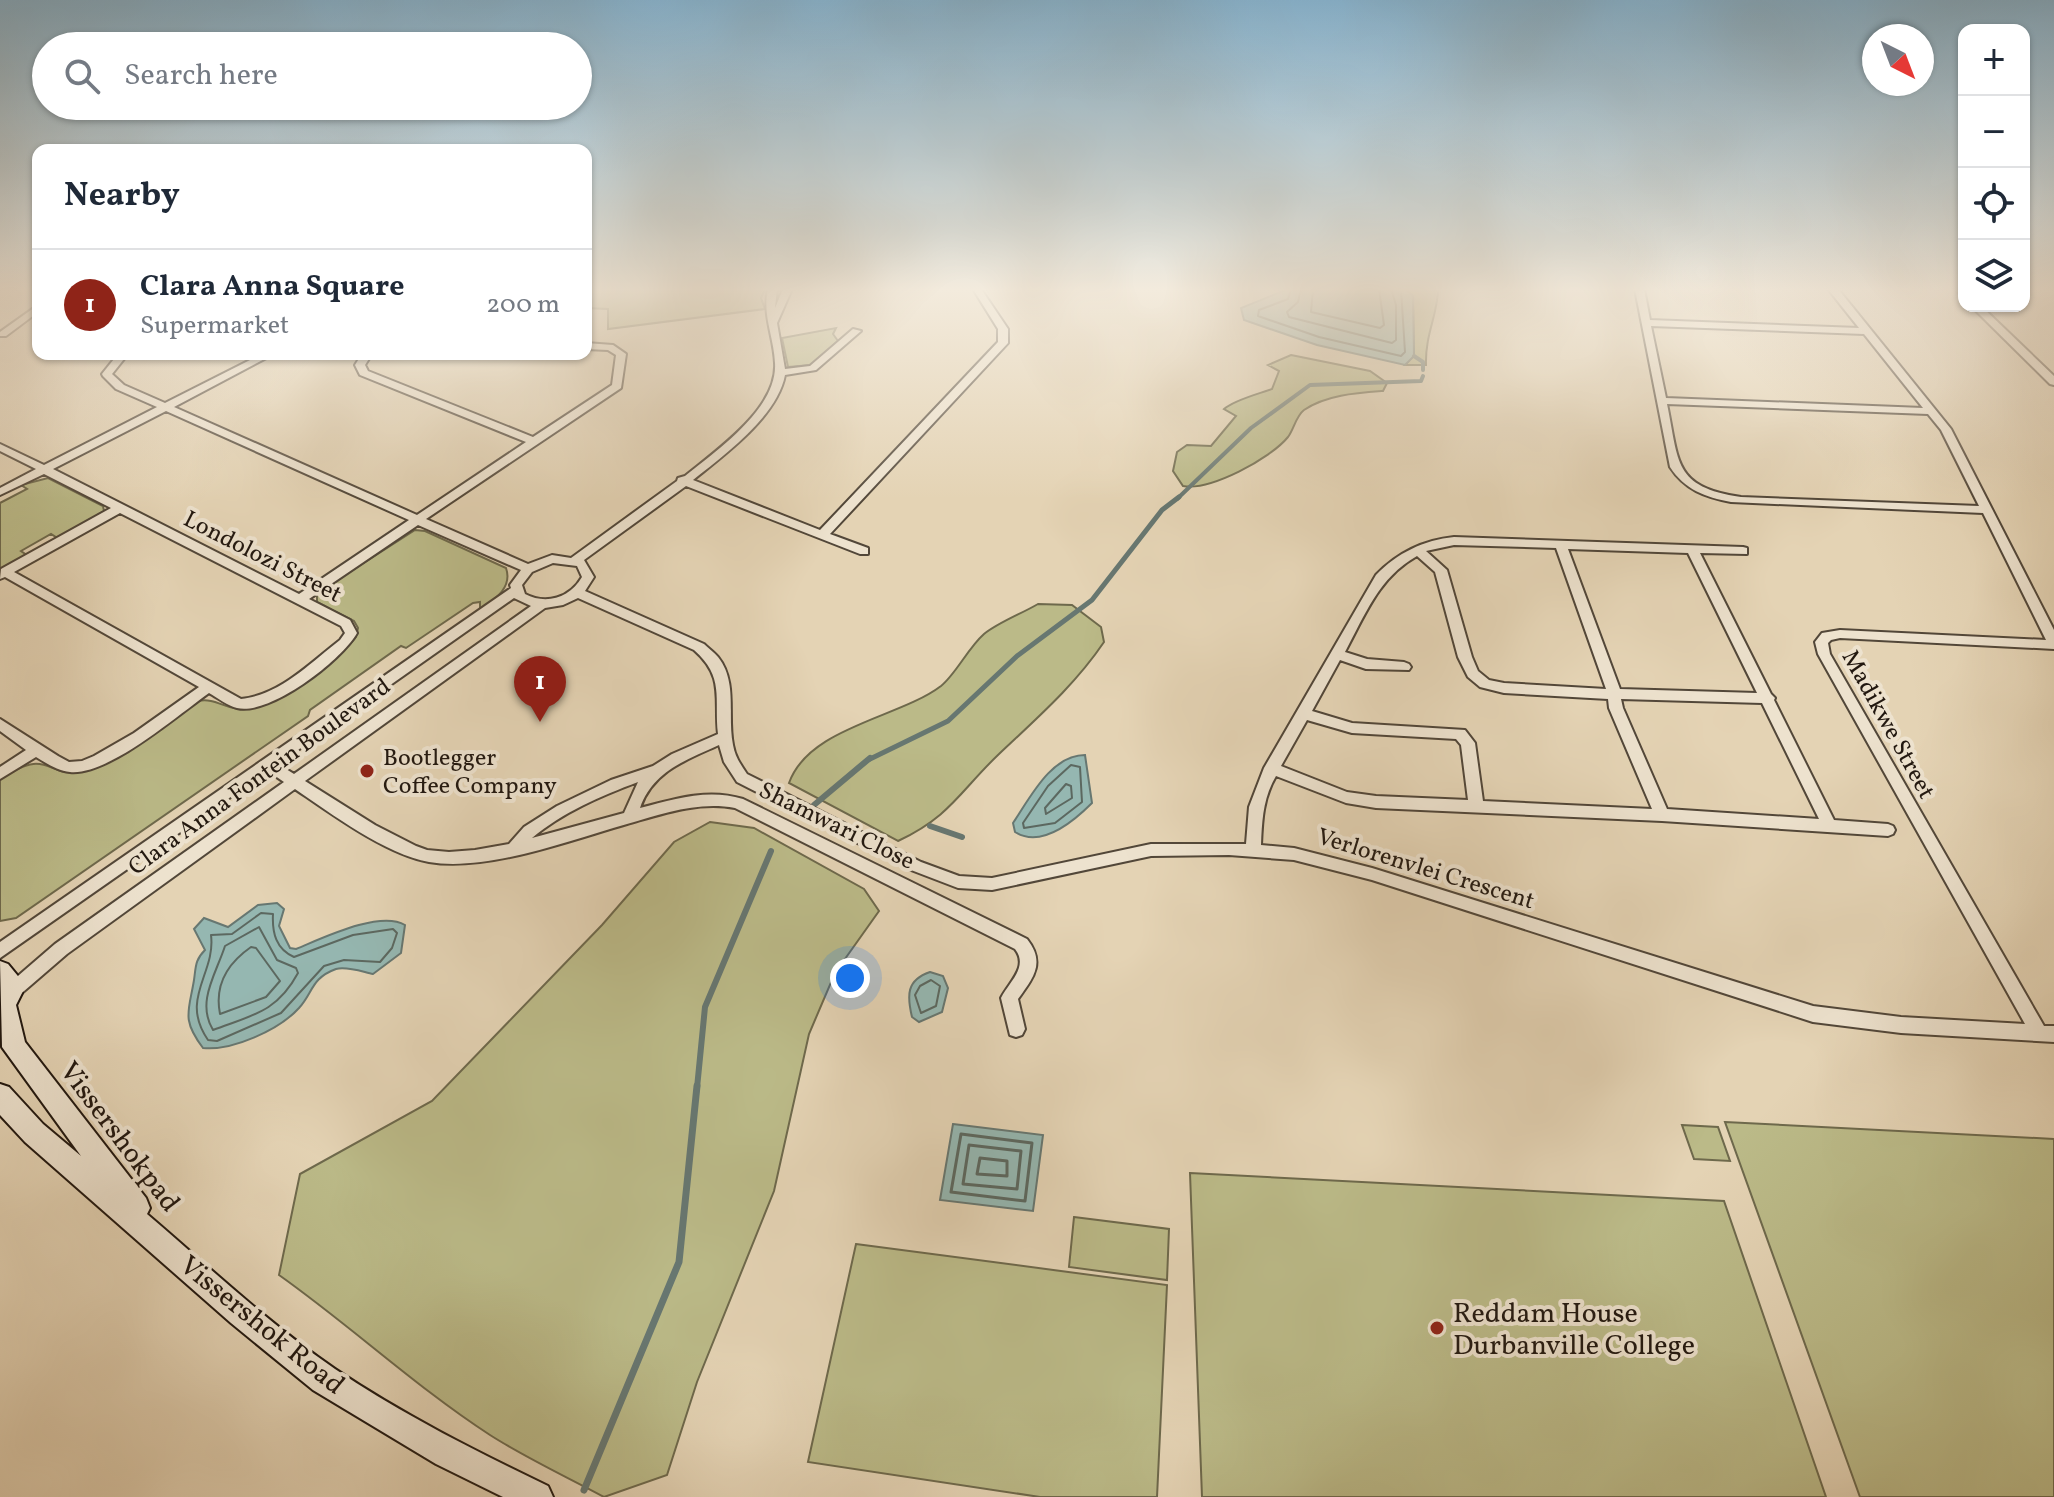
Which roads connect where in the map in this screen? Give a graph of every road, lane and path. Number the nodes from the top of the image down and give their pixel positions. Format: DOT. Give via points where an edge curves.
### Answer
graph roads {
  1 [pos="622,359"];
  2 [pos="779,359"];
  3 [pos="825,359"];
  4 [pos="988,359"];
  5 [pos="1652,359"];
  6 [pos="1890,359"];
  7 [pos="2030,359"];
  8 [pos="118,360"];
  9 [pos="257,360"];
  10 [pos="363,360"];
  11 [pos="781,373"];
  12 [pos="2054,382"];
  13 [pos="1661,401"];
  14 [pos="165,408"];
  15 [pos="1933,411"];
  16 [pos="535,442"];
  17 [pos="0,447"];
  18 [pos="45,469"];
  19 [pos="682,480"];
  20 [pos="0,492"];
  21 [pos="120,508"];
  22 [pos="1987,510"];
  23 [pos="417,520"];
  24 [pos="822,535"];
  25 [pos="1561,545"];
  26 [pos="1692,549"];
  27 [pos="864,551"];
  28 [pos="1419,551"];
  29 [pos="1743,551"];
  30 [pos="576,560"];
  31 [pos="528,569"];
  32 [pos="2,573"];
  33 [pos="516,590"];
  34 [pos="578,593"];
  35 [pos="298,600"];
  36 [pos="542,604"];
  37 [pos="2054,644"];
  38 [pos="1336,654"];
  39 [pos="1404,667"];
  40 [pos="207,688"];
  41 [pos="1612,694"];
  42 [pos="1768,698"];
  43 [pos="1302,713"];
  44 [pos="0,724"];
  45 [pos="723,737"];
  46 [pos="38,749"];
  47 [pos="269,765"];
  48 [pos="1271,768"];
  49 [pos="652,771"];
  50 [pos="0,774"];
  51 [pos="293,781"];
  52 [pos="1476,805"];
  53 [pos="1662,815"];
  54 [pos="630,816"];
  55 [pos="1830,827"];
  56 [pos="1888,830"];
  57 [pos="513,847"];
  58 [pos="1253,850"];
  59 [pos="0,951"];
  60 [pos="4,996"];
  61 [pos="1016,1029"];
  62 [pos="2046,1033"];
  63 [pos="0,1096"];
  64 [pos="160,1239"];
  65 [pos="537,1497"];
  1 -- 16 [label="street" via="619,382"];
  2 -- 11 [label="street"];
  3 -- 11 [label="street" via="816,367"];
  4 -- 24 [label="street"];
  5 -- 13 [label="street"];
  6 -- 15 [label="street"];
  7 -- 12 [label="street"];
  8 -- 14 [label="street" via="107,374 111,380"];
  9 -- 14 [label="street"];
  10 -- 16 [label="street" via="364,373"];
  11 -- 19 [label="street" via="764,412"];
  13 -- 15 [label="street"];
  13 -- 22 [label="street" via="1678,472 1690,484 1718,496"];
  14 -- 18 [label="street"];
  14 -- 23 [label="street"];
  15 -- 22 [label="street"];
  16 -- 23 [label="street"];
  17 -- 18 [label="street, Londolozi Street"];
  18 -- 20 [label="street"];
  18 -- 21 [label="street, Londolozi Street"];
  19 -- 24 [label="street"];
  19 -- 30 [label="street"];
  21 -- 32 [label="street"];
  21 -- 35 [label="street, Londolozi Street"];
  22 -- 37 [label="street"];
  23 -- 31 [label="street"];
  23 -- 35 [label="street"];
  24 -- 27 [label="street"];
  25 -- 26 [label="street"];
  25 -- 28 [label="street" via="1454,541"];
  25 -- 41 [label="street"];
  26 -- 29 [label="street"];
  26 -- 42 [label="street"];
  28 -- 38 [label="street" via="1380,578"];
  28 -- 41 [label="street" via="1441,570 1465,657 1477,679 1504,688"];
  30 -- 31 [label="street" via="552,559"];
  30 -- 34 [label="street" via="586,567 588,577"];
  31 -- 33 [label="street"];
  32 -- 40 [label="street, Londolozi Street"];
  33 -- 36 [label="street" via="525,600"];
  33 -- 47 [label="street, Clara Anna Fontein Boulevard"];
  34 -- 36 [label="street"];
  34 -- 45 [label="street, Verlorenvlei Crescent" via="713,657 722,675"];
  35 -- 40 [label="street, Londolozi Street" via="350,626 348,640 261,701 233,703"];
  36 -- 51 [label="street, Clara Anna Fontein Boulevard"];
  37 -- 62 [label="street, Madikwe Street" via="1840,634 1821,642"];
  38 -- 39 [label="street" via="1366,664"];
  38 -- 43 [label="street"];
  40 -- 46 [label="street" via="89,765 64,766"];
  41 -- 42 [label="street"];
  41 -- 53 [label="street"];
  42 -- 55 [label="street"];
  43 -- 48 [label="street"];
  43 -- 52 [label="street" via="1352,728 1460,734 1468,743"];
  44 -- 46 [label="street"];
  45 -- 49 [label="street"];
  45 -- 58 [label="street, Verlorenvlei Crescent" via="730,764 750,784 958,882 992,884 1151,850"];
  46 -- 50 [label="street"];
  47 -- 51 [label="street, Shamwari Close"];
  47 -- 59 [label="street, Clara Anna Fontein Boulevard"];
  48 -- 52 [label="street" via="1346,797"];
  48 -- 58 [label="street" via="1256,807"];
  49 -- 54 [label="street" via="640,785"];
  49 -- 57 [label="street" via="547,820"];
  51 -- 57 [label="street, Shamwari Close" via="418,853 457,858"];
  51 -- 60 [label="street, Clara Anna Fontein Boulevard"];
  52 -- 53 [label="street"];
  53 -- 55 [label="street"];
  54 -- 57 [label="street, Shamwari Close"];
  54 -- 61 [label="street, Shamwari Close" via="704,800 738,803 1021,944 1030,965 1009,998"];
  55 -- 56 [label="street"];
  58 -- 62 [label="street, Verlorenvlei Crescent" via="1333,862 1813,1014"];
  60 -- 64 [label="main road, Vissershokpad" via="14,1047"];
  63 -- 64 [label="main road, Vissershokpad" via="34,1133"];
  64 -- 65 [label="main road, Vissershok Road" via="324,1379 447,1453"];
}
